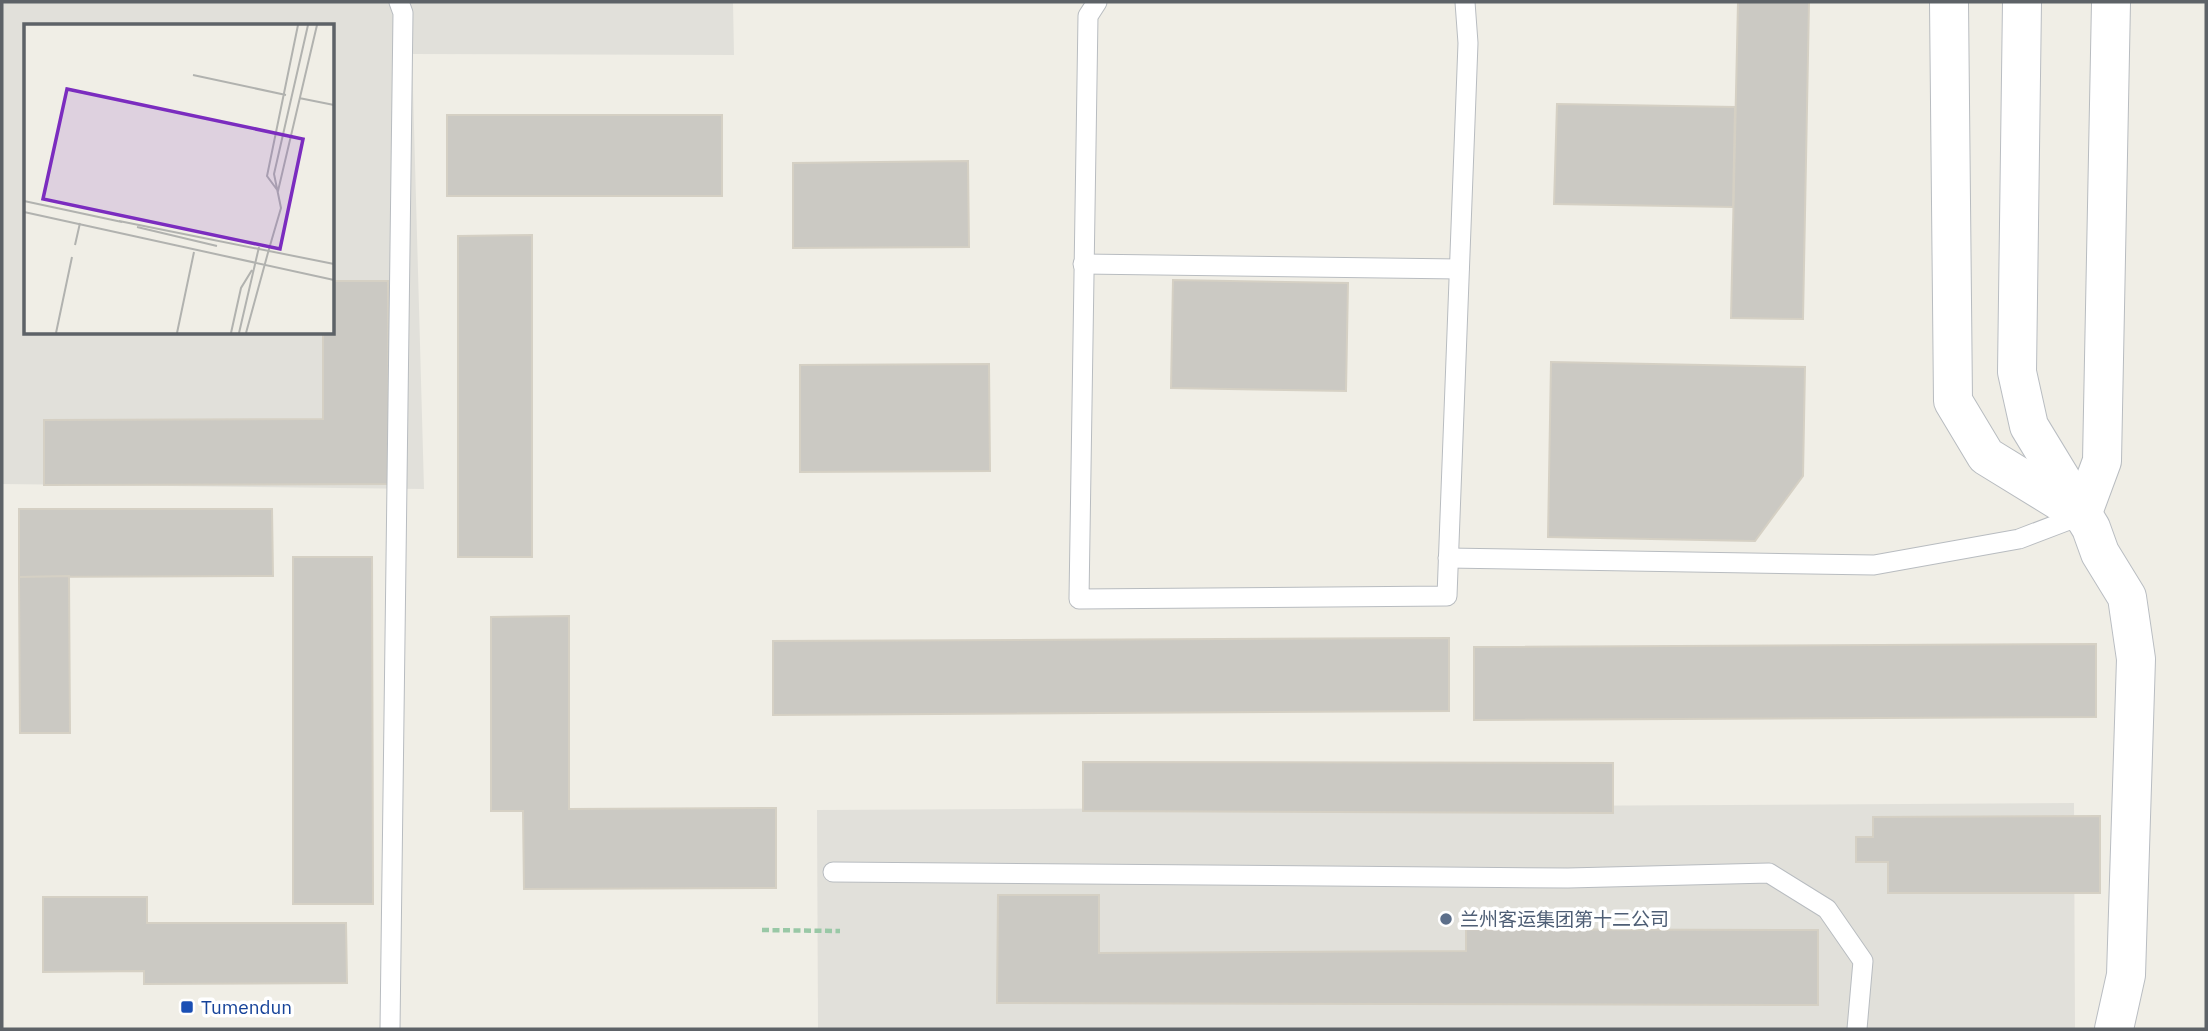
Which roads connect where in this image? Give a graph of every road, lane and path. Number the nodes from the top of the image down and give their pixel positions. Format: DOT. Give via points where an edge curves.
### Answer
graph roads {
  1 [pos="399,2"];
  2 [pos="1097,2"];
  3 [pos="1465,2"];
  4 [pos="1949,2"];
  5 [pos="2022,2"];
  6 [pos="2111,2"];
  7 [pos="1083,264"];
  8 [pos="1459,269"];
  9 [pos="2082,515"];
  10 [pos="1448,558"];
  11 [pos="833,872"];
  12 [pos="762,930"];
  13 [pos="840,931"];
  14 [pos="390,1029"];
  15 [pos="1857,1029"];
  16 [pos="2114,1029"];
  1 -- 14 [label="lane" via="403,13"];
  2 -- 7 [label="lane" via="1088,16"];
  3 -- 8 [label="lane" via="1468,43"];
  4 -- 9 [label="street" via="1953,401 1986,456"];
  5 -- 9 [label="street" via="2017,372 2029,426"];
  6 -- 9 [label="street" via="2102,461"];
  7 -- 8 [label="lane"];
  7 -- 10 [label="lane" via="1079,599 1447,596"];
  8 -- 10 [label="lane"];
  9 -- 10 [label="lane" via="2019,540 1874,565"];
  9 -- 16 [label="street" via="2127,597 2136,659 2126,975"];
  11 -- 15 [label="lane" via="1555,878 1769,873 1827,909 1863,961"];
  12 -- 13 [label="path"];
}
